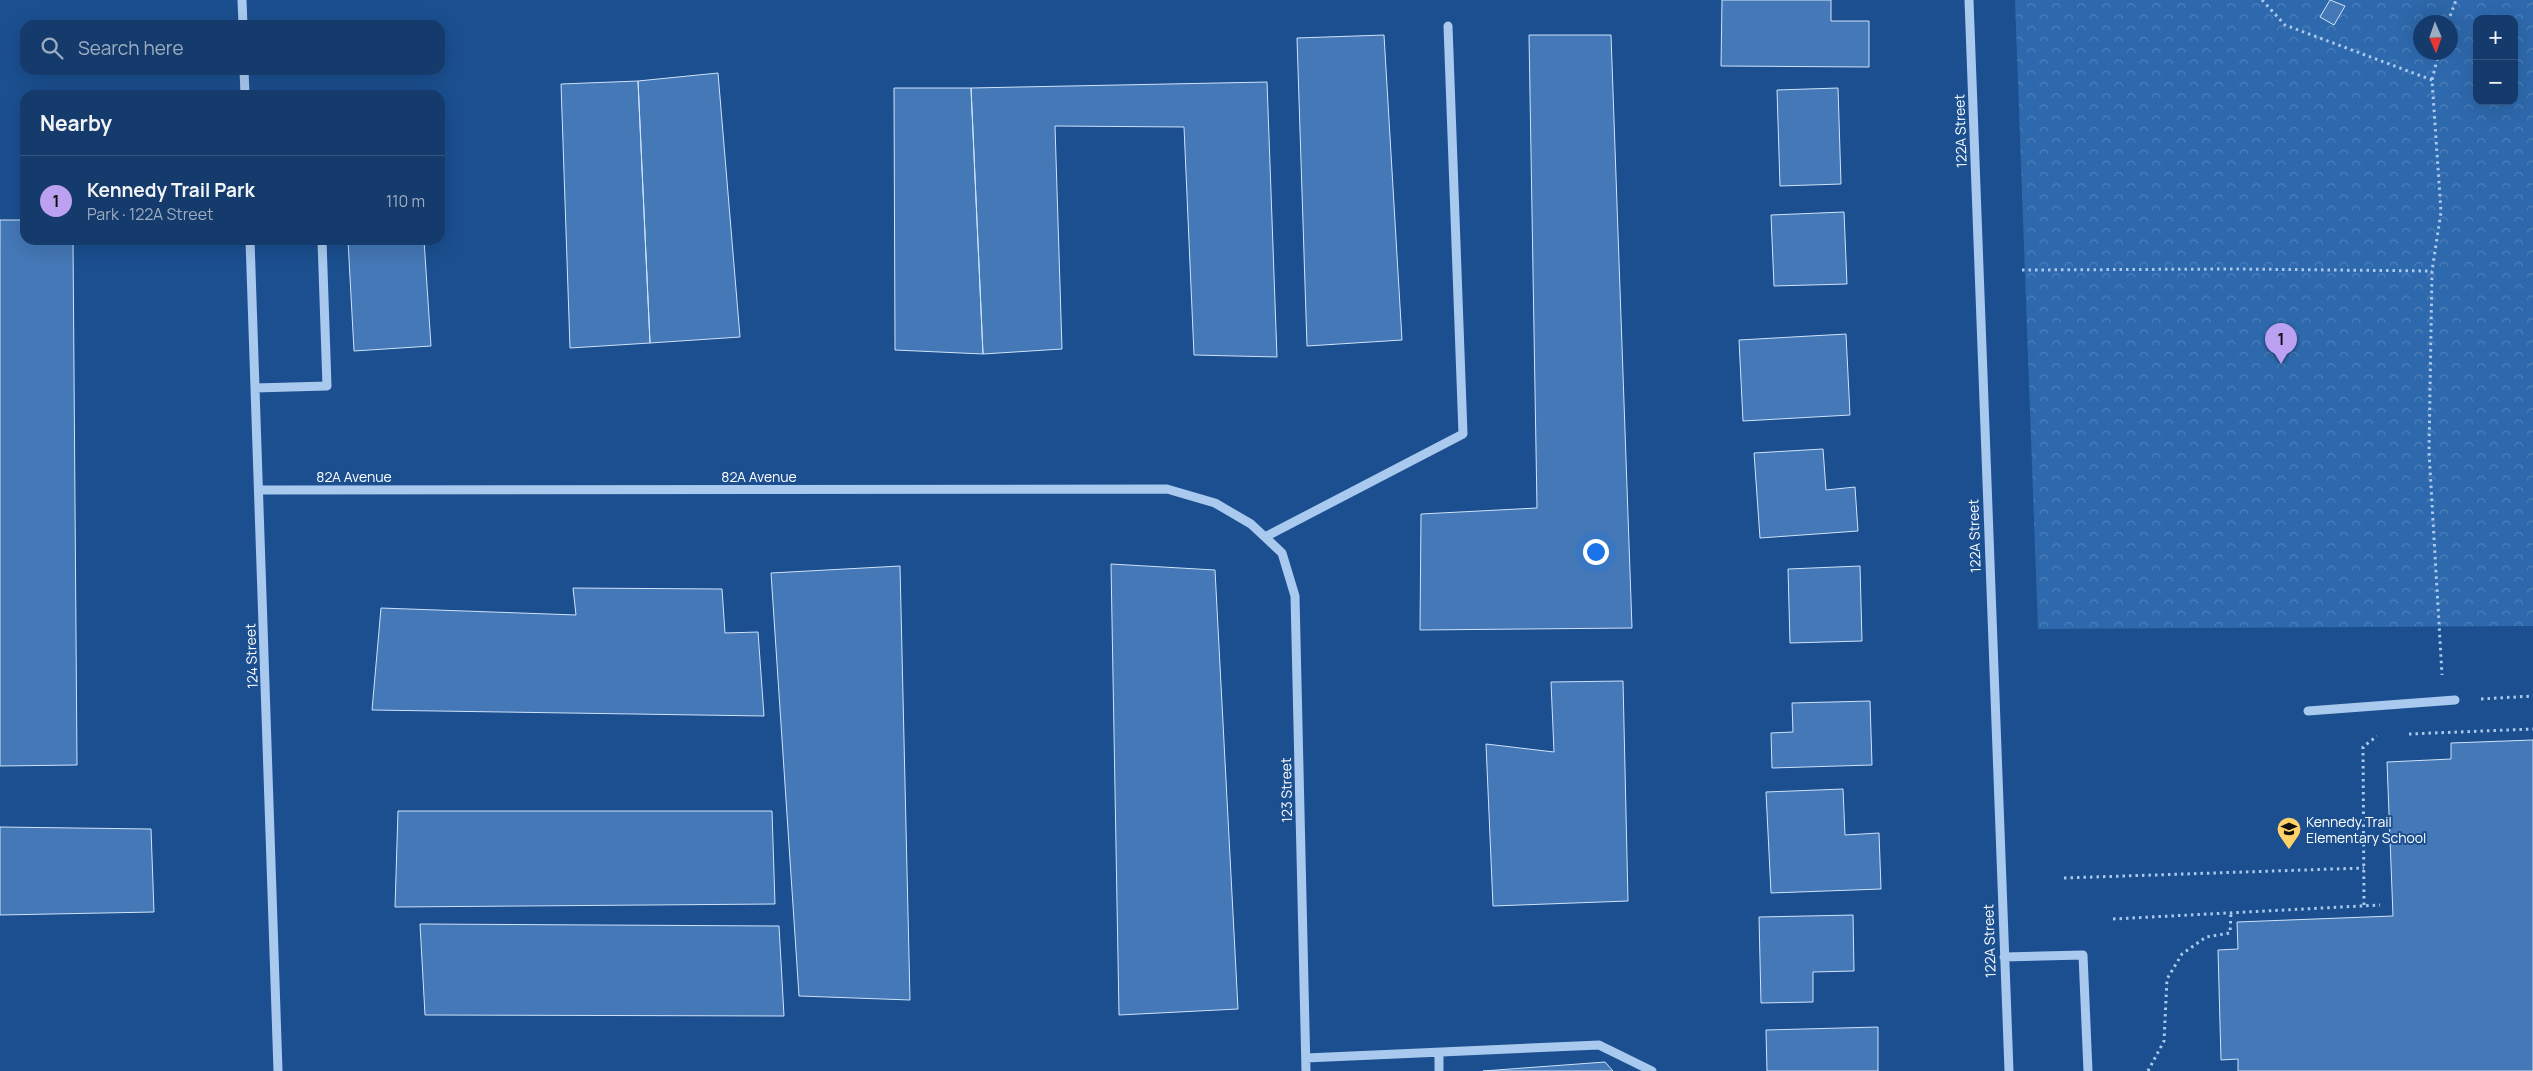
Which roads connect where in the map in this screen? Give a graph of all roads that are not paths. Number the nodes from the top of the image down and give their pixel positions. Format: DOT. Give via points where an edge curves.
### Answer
graph roads {
  1 [pos="242,0"];
  2 [pos="1969,0"];
  3 [pos="243,20"];
  4 [pos="1448,26"];
  5 [pos="244,75"];
  6 [pos="245,90"];
  7 [pos="250,245"];
  8 [pos="322,245"];
  9 [pos="255,388"];
  10 [pos="259,490"];
  11 [pos="1251,524"];
  12 [pos="1265,537"];
  13 [pos="2455,700"];
  14 [pos="2308,711"];
  15 [pos="2004,957"];
  16 [pos="1439,1053"];
  17 [pos="1306,1058"];
  18 [pos="278,1071"];
  19 [pos="1306,1071"];
  20 [pos="1439,1071"];
  21 [pos="1652,1071"];
  22 [pos="2009,1071"];
  23 [pos="2088,1071"];
  1 -- 3 [label="street"];
  2 -- 15 [label="street, 122A Street"];
  4 -- 12 [label="street" via="1463,434"];
  5 -- 6 [label="street"];
  7 -- 9 [label="street, 124 Street"];
  8 -- 9 [label="street" via="327,386"];
  9 -- 10 [label="street, 124 Street"];
  10 -- 11 [label="street, 82A Avenue" via="1167,488 1215,503"];
  10 -- 18 [label="street, 124 Street"];
  11 -- 12 [label="street, 123 Street"];
  12 -- 17 [label="street, 123 Street" via="1282,553 1295,596"];
  13 -- 14 [label="street"];
  15 -- 22 [label="street, 122A Street"];
  15 -- 23 [label="street" via="2083,955"];
  16 -- 17 [label="street"];
  16 -- 20 [label="street"];
  16 -- 21 [label="street" via="1600,1045"];
  17 -- 19 [label="street, 123 Street"];
}
